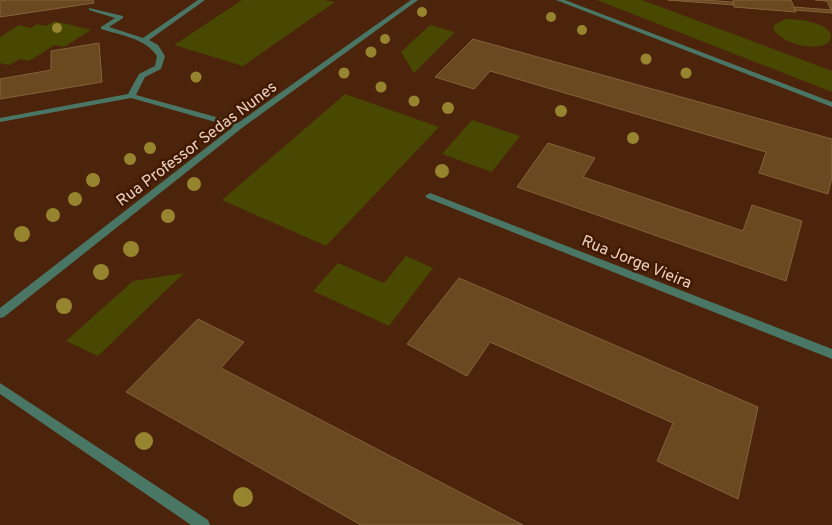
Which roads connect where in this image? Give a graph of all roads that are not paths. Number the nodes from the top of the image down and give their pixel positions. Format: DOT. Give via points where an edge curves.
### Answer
graph roads {
  1 [pos="202,0"];
  2 [pos="415,0"];
  3 [pos="559,0"];
  4 [pos="90,9"];
  5 [pos="144,40"];
  6 [pos="132,96"];
  7 [pos="832,105"];
  8 [pos="0,120"];
  9 [pos="239,126"];
  10 [pos="430,196"];
  11 [pos="0,314"];
  12 [pos="832,354"];
  13 [pos="0,388"];
  14 [pos="203,525"];
  1 -- 5 [label="street"];
  2 -- 9 [label="street, Rua Professor Sedas Nunes"];
  3 -- 7 [label="street"];
  4 -- 5 [label="street" via="121,17 103,28"];
  5 -- 6 [label="street" via="161,56 158,67 142,76"];
  6 -- 8 [label="street"];
  6 -- 9 [label="street"];
  9 -- 11 [label="street, Rua Professor Sedas Nunes"];
  10 -- 12 [label="street, Rua Jorge Vieira"];
  13 -- 14 [label="street"];
}
